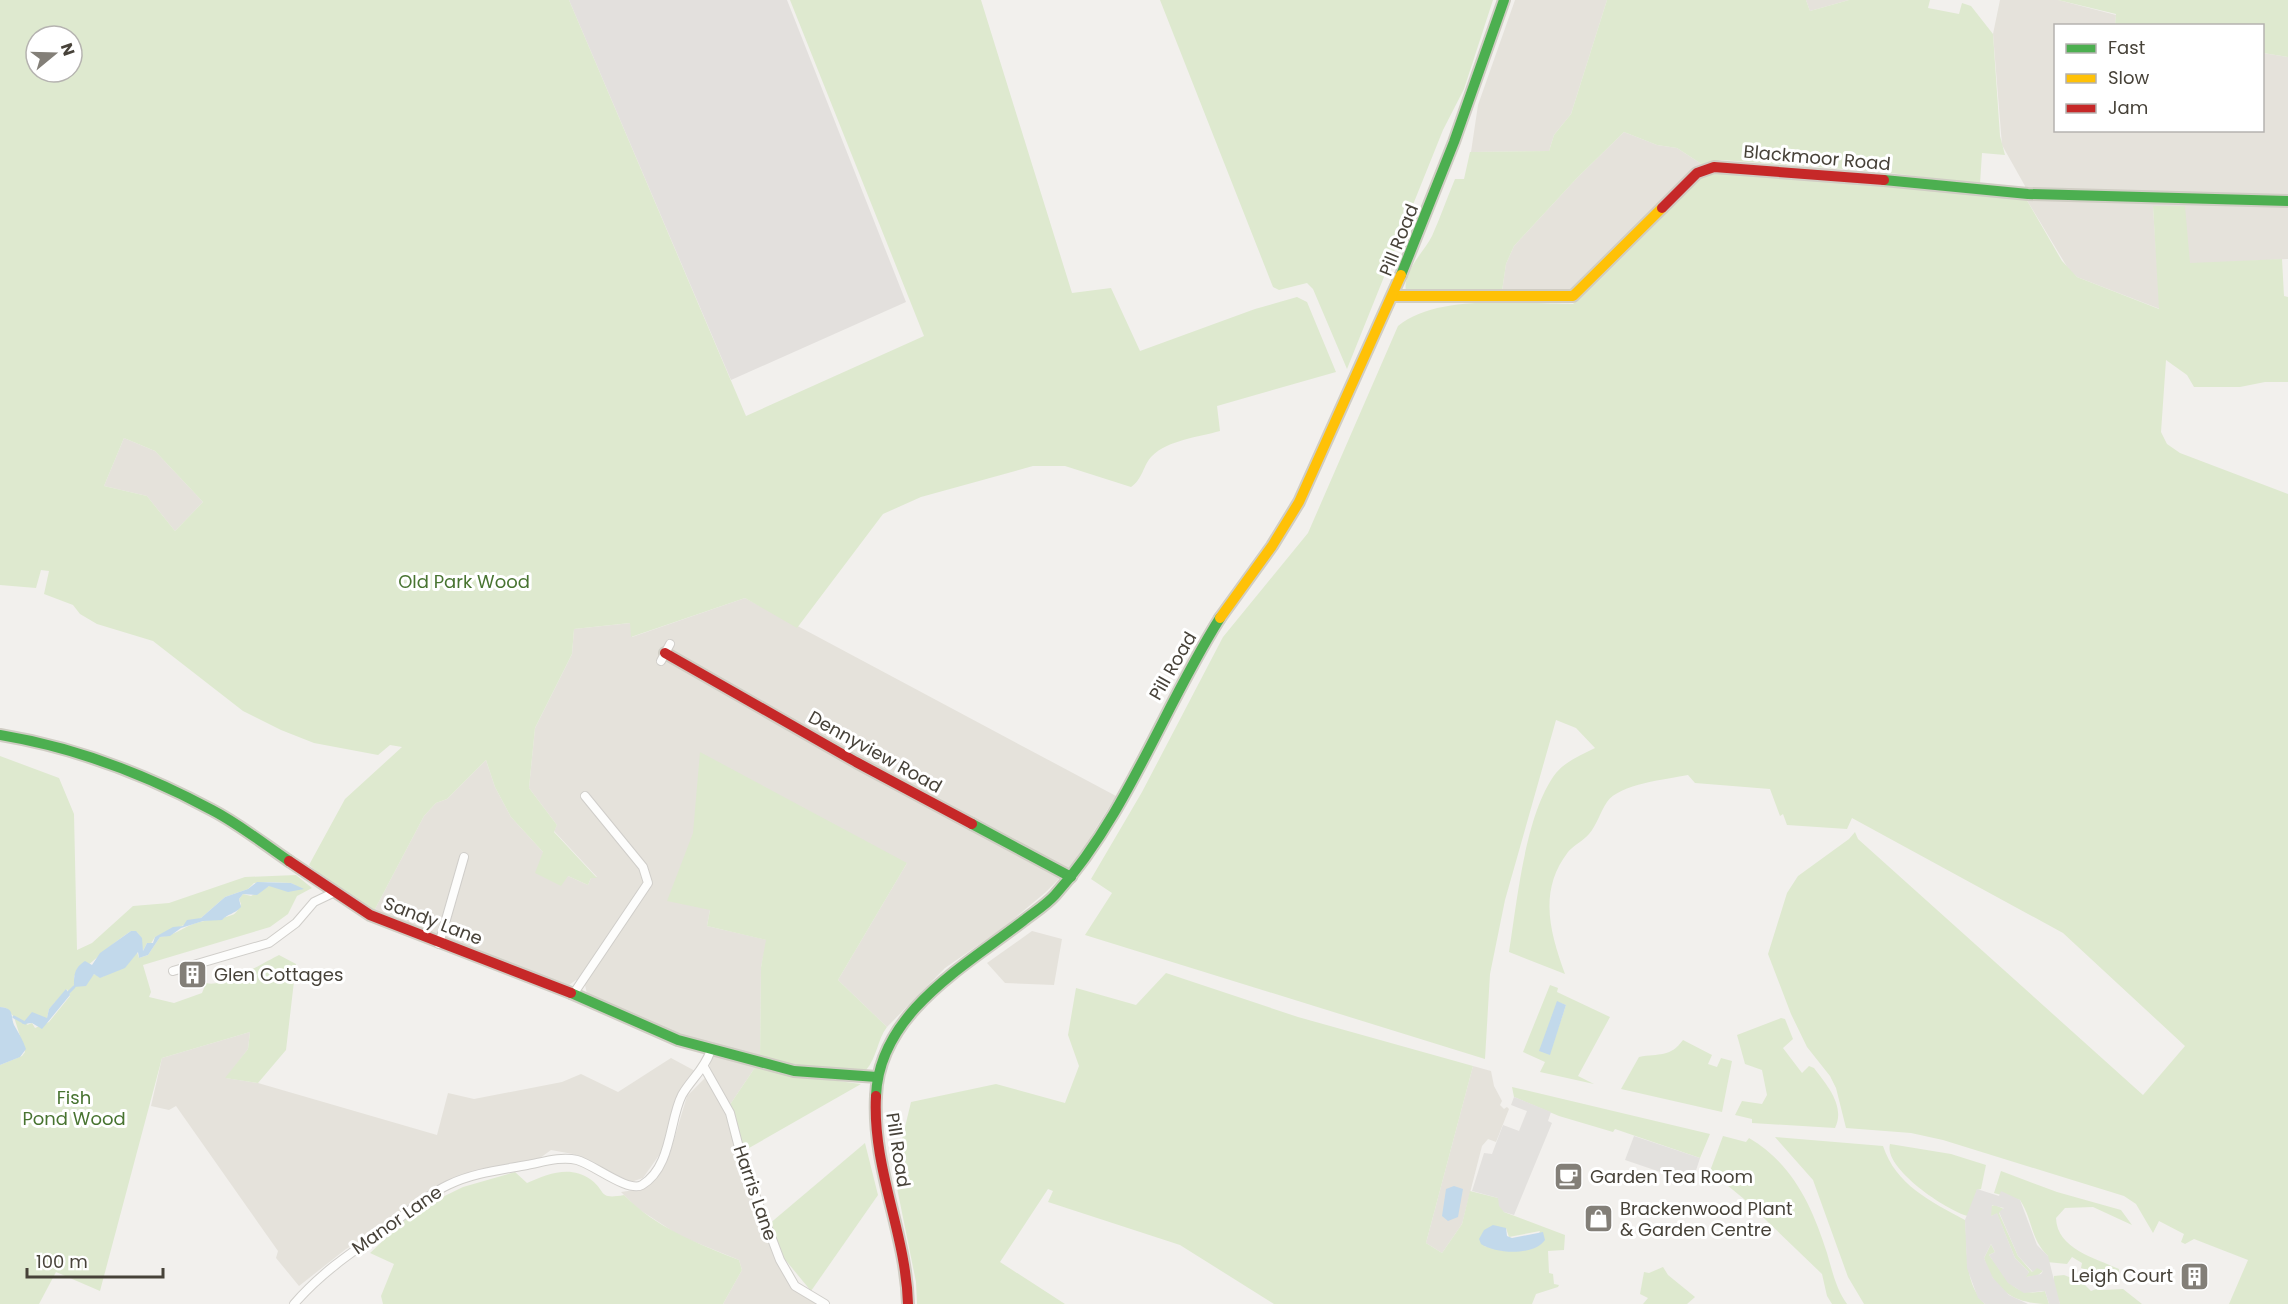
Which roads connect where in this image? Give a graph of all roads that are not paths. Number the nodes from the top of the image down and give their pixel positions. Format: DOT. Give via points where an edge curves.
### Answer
graph roads {
  1 [pos="1504,0"];
  2 [pos="2288,201"];
  3 [pos="1394,296"];
  4 [pos="665,653"];
  5 [pos="0,735"];
  6 [pos="585,796"];
  7 [pos="464,857"];
  8 [pos="1071,877"];
  9 [pos="334,892"];
  10 [pos="439,944"];
  11 [pos="173,971"];
  12 [pos="574,993"];
  13 [pos="711,1050"];
  14 [pos="704,1067"];
  15 [pos="877,1077"];
  16 [pos="294,1304"];
  17 [pos="825,1304"];
  18 [pos="908,1304"];
  1 -- 3 [label="street, Pill Road" via="1453,149"];
  2 -- 3 [label="street, Blackmoor Road" via="2028,194 1714,167 1697,173 1573,296"];
  3 -- 8 [label="street, Pill Road" via="1299,503 1216,626 1105,827"];
  4 -- 8 [label="street, Dennyview Road" via="856,762"];
  5 -- 9 [label="street, Sandy Lane" via="47,743 167,788 214,811"];
  6 -- 12 [label="street" via="643,867 648,883"];
  7 -- 10 [label="street"];
  8 -- 15 [label="street, Pill Road" via="1053,897 917,1005 895,1035"];
  9 -- 10 [label="street, Sandy Lane" via="370,915"];
  9 -- 11 [label="street" via="314,903 269,943"];
  10 -- 12 [label="street, Sandy Lane"];
  12 -- 13 [label="street, Sandy Lane" via="612,1013"];
  13 -- 14 [label="street, Manor Lane"];
  13 -- 15 [label="street, Sandy Lane" via="804,1073"];
  14 -- 16 [label="street, Manor Lane" via="682,1096 669,1147 642,1185 632,1188 576,1159 474,1175 428,1197 357,1247 310,1285"];
  14 -- 17 [label="street, Harris Lane" via="730,1113 743,1163 780,1260 795,1286"];
  15 -- 18 [label="street, Pill Road" via="873,1123 903,1260"];
}
